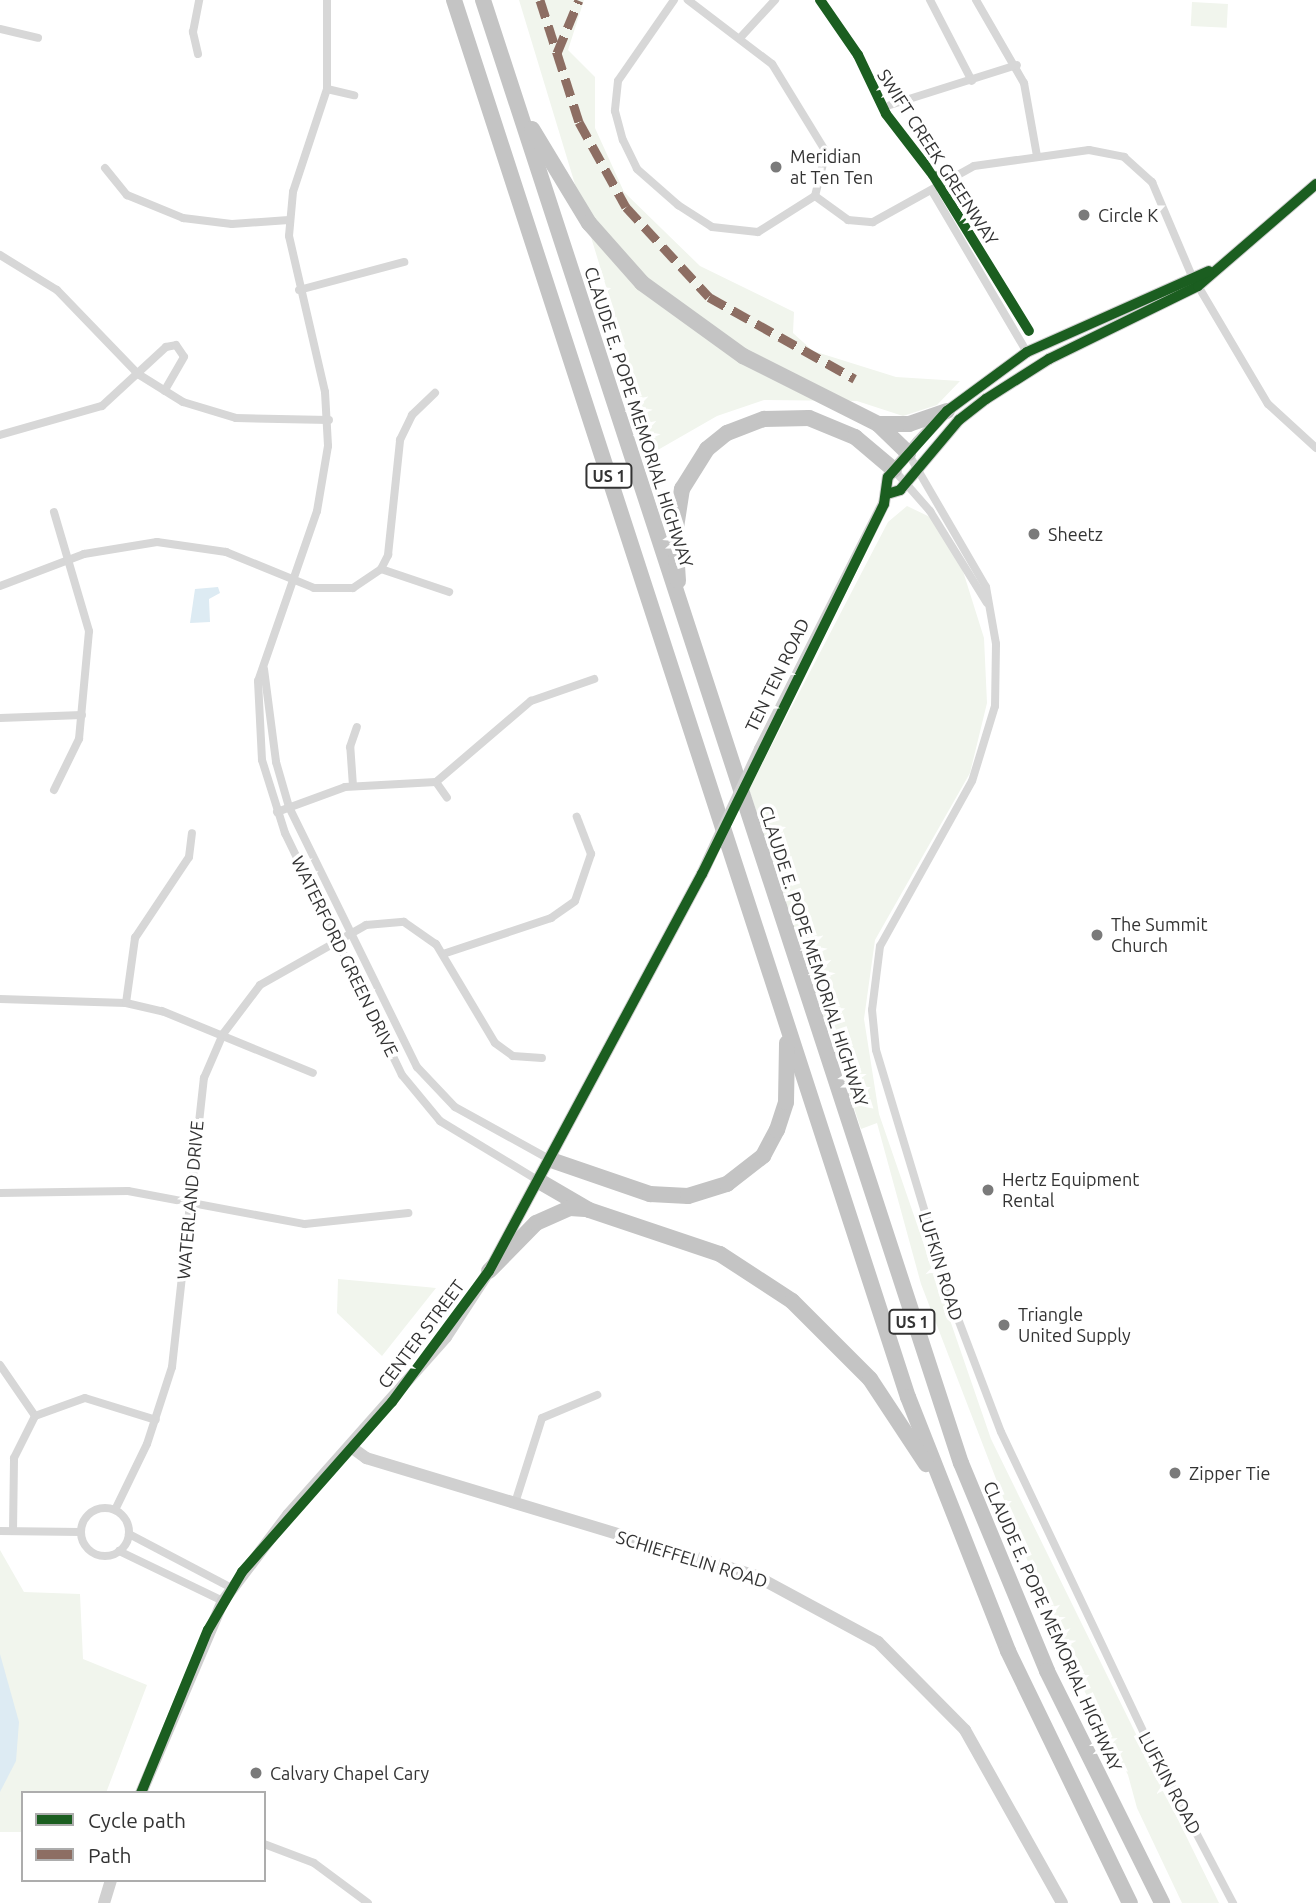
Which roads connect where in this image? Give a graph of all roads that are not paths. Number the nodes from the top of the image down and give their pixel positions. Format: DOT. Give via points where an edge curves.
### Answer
graph roads {
  1 [pos="199,0"];
  2 [pos="327,0"];
  3 [pos="454,0"];
  4 [pos="483,0"];
  5 [pos="674,0"];
  6 [pos="688,0"];
  7 [pos="775,0"];
  8 [pos="930,0"];
  9 [pos="976,0"];
  10 [pos="0,29"];
  11 [pos="38,38"];
  12 [pos="740,38"];
  13 [pos="198,54"];
  14 [pos="1017,65"];
  15 [pos="972,81"];
  16 [pos="327,89"];
  17 [pos="354,94"];
  18 [pos="515,97"];
  19 [pos="890,105"];
  20 [pos="1037,156"];
  21 [pos="105,168"];
  22 [pos="1316,184"];
  23 [pos="932,191"];
  24 [pos="815,196"];
  25 [pos="289,220"];
  26 [pos="0,255"];
  27 [pos="404,262"];
  28 [pos="1194,280"];
  29 [pos="299,290"];
  30 [pos="1027,352"];
  31 [pos="138,374"];
  32 [pos="164,391"];
  33 [pos="435,393"];
  34 [pos="947,411"];
  35 [pos="329,420"];
  36 [pos="878,424"];
  37 [pos="0,435"];
  38 [pos="1316,447"];
  39 [pos="908,453"];
  40 [pos="917,468"];
  41 [pos="894,470"];
  42 [pos="904,484"];
  43 [pos="887,494"];
  44 [pos="54,512"];
  45 [pos="70,559"];
  46 [pos="381,569"];
  47 [pos="291,579"];
  48 [pos="0,586"];
  49 [pos="449,592"];
  50 [pos="987,603"];
  51 [pos="679,604"];
  52 [pos="264,669"];
  53 [pos="594,679"];
  54 [pos="82,715"];
  55 [pos="0,718"];
  56 [pos="357,727"];
  57 [pos="436,782"];
  58 [pos="353,786"];
  59 [pos="54,790"];
  60 [pos="447,798"];
  61 [pos="289,807"];
  62 [pos="277,812"];
  63 [pos="577,817"];
  64 [pos="192,833"];
  65 [pos="702,874"];
  66 [pos="349,933"];
  67 [pos="337,939"];
  68 [pos="443,954"];
  69 [pos="0,999"];
  70 [pos="126,1003"];
  71 [pos="786,1025"];
  72 [pos="223,1034"];
  73 [pos="542,1058"];
  74 [pos="313,1073"];
  75 [pos="551,1160"];
  76 [pos="539,1181"];
  77 [pos="0,1193"];
  78 [pos="188,1202"];
  79 [pos="589,1210"];
  80 [pos="408,1213"];
  81 [pos="489,1271"];
  82 [pos="0,1365"];
  83 [pos="597,1395"];
  84 [pos="35,1416"];
  85 [pos="156,1420"];
  86 [pos="351,1447"];
  87 [pos="940,1485"];
  88 [pos="515,1503"];
  89 [pos="115,1510"];
  90 [pos="0,1531"];
  91 [pos="13,1531"];
  92 [pos="81,1532"];
  93 [pos="128,1534"];
  94 [pos="120,1551"];
  95 [pos="232,1588"];
  96 [pos="223,1601"];
  97 [pos="142,1791"];
  98 [pos="266,1845"];
  99 [pos="110,1882"];
  100 [pos="104,1903"];
  101 [pos="368,1903"];
  102 [pos="1062,1903"];
  103 [pos="1130,1903"];
  104 [pos="1162,1903"];
  105 [pos="1233,1903"];
  1 -- 13 [label="street" via="193,32"];
  2 -- 16 [label="street, WATERFORD GREEN DRIVE"];
  3 -- 71 [label="highway, US 1"];
  4 -- 18 [label="highway, CLAUDE E. POPE MEMORIAL HIGHWAY / US 1"];
  5 -- 24 [label="street" via="623,68 615,94 617,123 637,169 678,205 723,231 768,228"];
  6 -- 12 [label="street"];
  7 -- 12 [label="street"];
  8 -- 15 [label="street"];
  9 -- 14 [label="street"];
  10 -- 11 [label="street"];
  12 -- 24 [label="street" via="785,79 822,141 826,171"];
  14 -- 15 [label="street"];
  14 -- 20 [label="street"];
  15 -- 19 [label="street"];
  16 -- 17 [label="street"];
  16 -- 25 [label="street, WATERFORD GREEN DRIVE"];
  18 -- 36 [label="highway" via="589,223 642,283 743,356"];
  18 -- 51 [label="highway, CLAUDE E. POPE MEMORIAL HIGHWAY / US 1"];
  20 -- 23 [label="street" via="974,166"];
  20 -- 28 [label="street" via="1104,150 1135,164 1156,191"];
  21 -- 25 [label="street" via="127,195 183,218 220,224"];
  22 -- 28 [label="main road, TEN TEN ROAD" via="1260,236"];
  23 -- 24 [label="street" via="883,219 863,223 834,213"];
  23 -- 30 [label="street"];
  25 -- 29 [label="street, WATERFORD GREEN DRIVE"];
  26 -- 31 [label="street" via="66,298"];
  27 -- 29 [label="street"];
  28 -- 30 [label="main road, TEN TEN ROAD"];
  28 -- 38 [label="street" via="1268,404"];
  28 -- 40 [label="main road, TEN TEN ROAD" via="1020,376 959,419"];
  29 -- 35 [label="street, WATERFORD GREEN DRIVE"];
  30 -- 34 [label="main road, TEN TEN ROAD"];
  31 -- 32 [label="street"];
  31 -- 32 [label="street" via="166,347 180,347 184,358"];
  31 -- 37 [label="street" via="92,411"];
  32 -- 35 [label="street" via="236,418"];
  33 -- 46 [label="street" via="412,415 400,440 392,540"];
  34 -- 36 [label="highway" via="909,424"];
  34 -- 39 [label="main road, TEN TEN ROAD"];
  35 -- 47 [label="street, WATERFORD GREEN DRIVE" via="322,492"];
  36 -- 39 [label="highway"];
  39 -- 40 [label="street, LUFKIN ROAD"];
  39 -- 41 [label="main road, TEN TEN ROAD"];
  40 -- 42 [label="main road, TEN TEN ROAD"];
  40 -- 50 [label="street, LUFKIN ROAD" via="960,533 986,587"];
  41 -- 42 [label="street, LUFKIN ROAD"];
  41 -- 43 [label="main road, TEN TEN ROAD"];
  41 -- 51 [label="highway" via="855,437 809,418 764,419 727,433 694,465 679,500"];
  42 -- 43 [label="main road, TEN TEN ROAD"];
  42 -- 50 [label="street, LUFKIN ROAD" via="930,511"];
  43 -- 65 [label="main road, TEN TEN ROAD, bridge"];
  44 -- 45 [label="street"];
  45 -- 47 [label="street" via="122,545 176,543 226,552"];
  45 -- 48 [label="street"];
  45 -- 54 [label="street" via="89,631"];
  46 -- 47 [label="street" via="342,590"];
  46 -- 49 [label="street"];
  47 -- 52 [label="street, WATERFORD GREEN DRIVE"];
  50 -- 105 [label="street, LUFKIN ROAD" via="997,665 992,727 972,781 880,946 872,1010 876,1050 955,1311 1001,1433"];
  51 -- 104 [label="highway, CLAUDE E. POPE MEMORIAL HIGHWAY / US 1" via="961,1462 1047,1671"];
  52 -- 61 [label="street, WATERFORD GREEN DRIVE" via="276,762"];
  52 -- 62 [label="street, WATERFORD GREEN DRIVE" via="258,681 259,744"];
  53 -- 57 [label="street" via="531,701"];
  54 -- 55 [label="street"];
  54 -- 59 [label="street" via="74,753"];
  56 -- 58 [label="street" via="350,747"];
  57 -- 58 [label="street"];
  57 -- 60 [label="street"];
  58 -- 61 [label="street"];
  61 -- 62 [label="street"];
  61 -- 66 [label="street, WATERFORD GREEN DRIVE"];
  62 -- 67 [label="street, WATERFORD GREEN DRIVE"];
  63 -- 68 [label="street" via="591,853 575,901 551,918"];
  64 -- 70 [label="street" via="189,857 135,938"];
  65 -- 75 [label="main road, CENTER STREET"];
  66 -- 67 [label="street, WATERLAND DRIVE"];
  66 -- 68 [label="street, WATERLAND DRIVE" via="374,923 404,922 428,934"];
  66 -- 75 [label="street, WATERFORD GREEN DRIVE" via="417,1067 437,1093 470,1118"];
  67 -- 72 [label="street, WATERLAND DRIVE" via="260,985"];
  67 -- 76 [label="street, WATERFORD GREEN DRIVE" via="416,1096 440,1121"];
  68 -- 73 [label="street, WATERLAND DRIVE" via="495,1043 513,1056"];
  69 -- 70 [label="street"];
  70 -- 72 [label="street"];
  71 -- 75 [label="highway" via="786,1102 778,1130 763,1156 727,1184 688,1196 650,1194"];
  71 -- 87 [label="highway, US 1"];
  72 -- 74 [label="street"];
  72 -- 78 [label="street, WATERLAND DRIVE" via="198,1102"];
  75 -- 76 [label="main road, CENTER STREET"];
  76 -- 79 [label="highway"];
  76 -- 81 [label="main road, CENTER STREET"];
  77 -- 78 [label="street" via="128,1191"];
  78 -- 80 [label="street" via="305,1224"];
  78 -- 85 [label="street, WATERLAND DRIVE" via="178,1336"];
  79 -- 81 [label="highway" via="570,1208 536,1223"];
  79 -- 87 [label="highway" via="711,1250 792,1301 870,1379"];
  81 -- 86 [label="main road, CENTER STREET" via="446,1337"];
  82 -- 84 [label="street"];
  83 -- 88 [label="street" via="542,1418"];
  84 -- 85 [label="street" via="85,1398"];
  84 -- 91 [label="street" via="14,1458"];
  85 -- 89 [label="street, WATERLAND DRIVE"];
  86 -- 88 [label="main road, SCHIEFFELIN ROAD" via="366,1458"];
  86 -- 95 [label="main road, CENTER STREET"];
  87 -- 103 [label="highway, US 1" via="1028,1695"];
  88 -- 102 [label="main road, SCHIEFFELIN ROAD" via="756,1576 878,1642 965,1730"];
  89 -- 92 [label="street" via="93,1511"];
  89 -- 93 [label="street"];
  90 -- 91 [label="street"];
  91 -- 92 [label="street"];
  92 -- 94 [label="street" via="98,1555"];
  93 -- 94 [label="street"];
  93 -- 95 [label="street"];
  94 -- 96 [label="street"];
  95 -- 96 [label="main road, CENTER STREET"];
  96 -- 97 [label="main road, CENTER STREET"];
  98 -- 101 [label="street" via="314,1863"];
  99 -- 100 [label="main road"];
}
